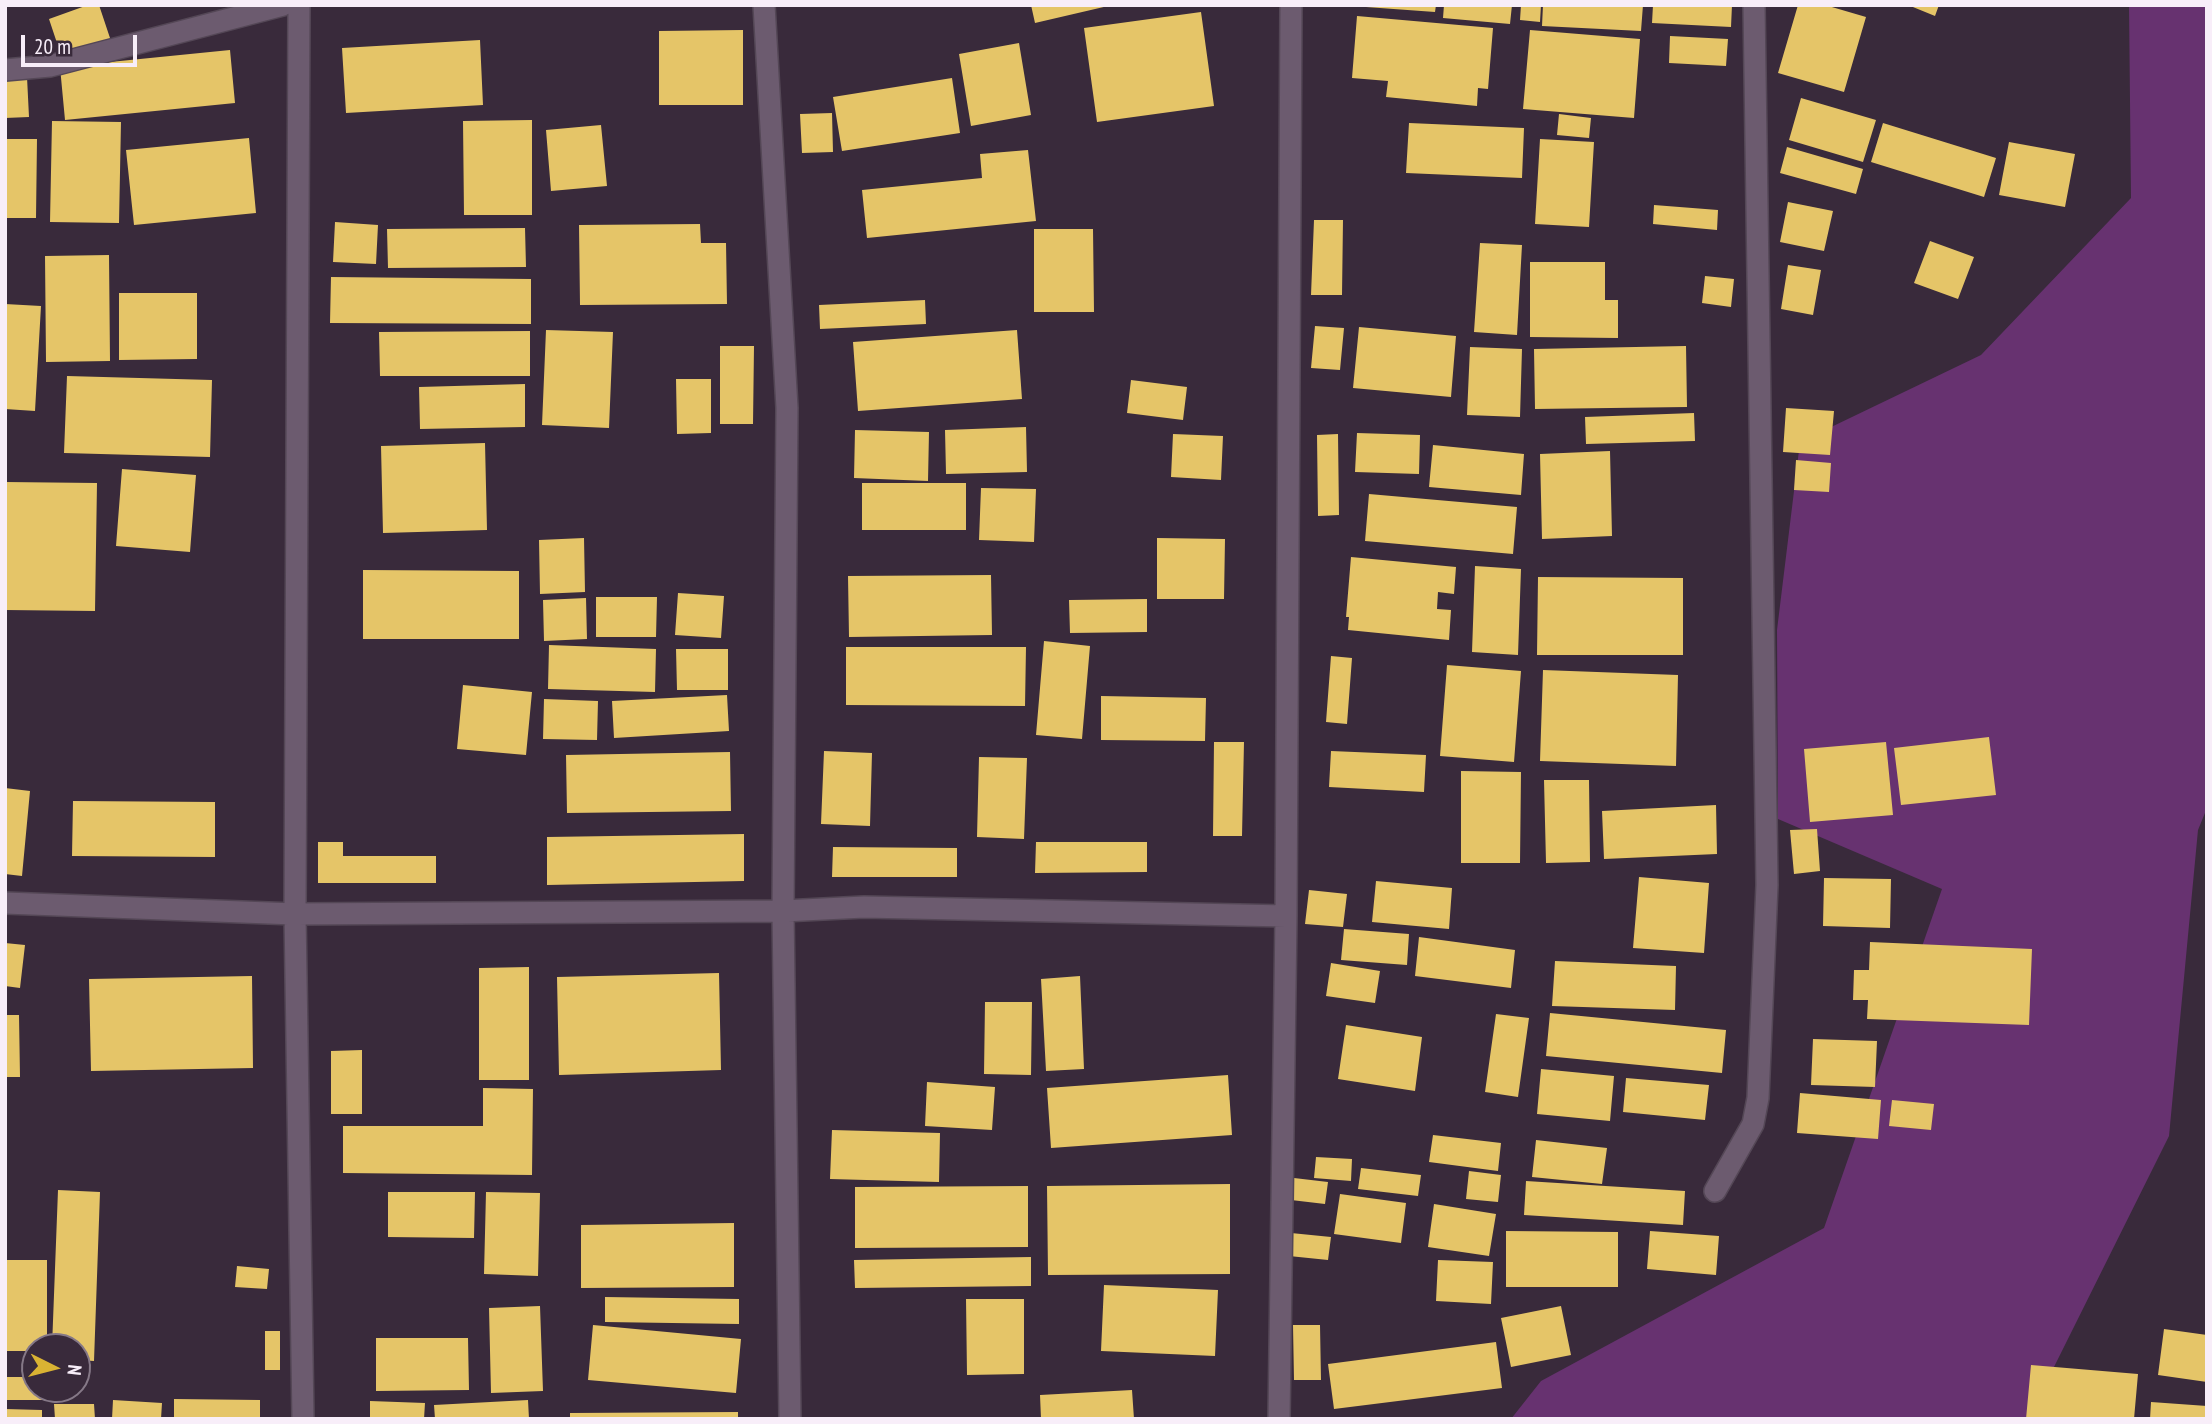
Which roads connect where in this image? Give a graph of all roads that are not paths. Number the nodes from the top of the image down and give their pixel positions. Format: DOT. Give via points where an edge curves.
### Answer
graph roads {
  1 [pos="283,5"];
  2 [pos="299,5"];
  3 [pos="764,5"];
  4 [pos="1291,5"];
  5 [pos="1754,5"];
  6 [pos="5,70"];
  7 [pos="5,903"];
  8 [pos="783,911"];
  9 [pos="295,914"];
  10 [pos="1286,916"];
  11 [pos="1715,1191"];
  12 [pos="303,1419"];
  13 [pos="790,1419"];
  14 [pos="1279,1419"];
  1 -- 6 [label="street" via="50,66"];
  2 -- 9 [label="street"];
  3 -- 8 [label="street" via="787,408"];
  4 -- 10 [label="street"];
  5 -- 11 [label="street" via="1767,884 1758,1098 1753,1124"];
  7 -- 9 [label="street"];
  8 -- 9 [label="street"];
  8 -- 10 [label="street" via="864,907"];
  8 -- 13 [label="street"];
  9 -- 12 [label="street"];
  10 -- 14 [label="street"];
}
